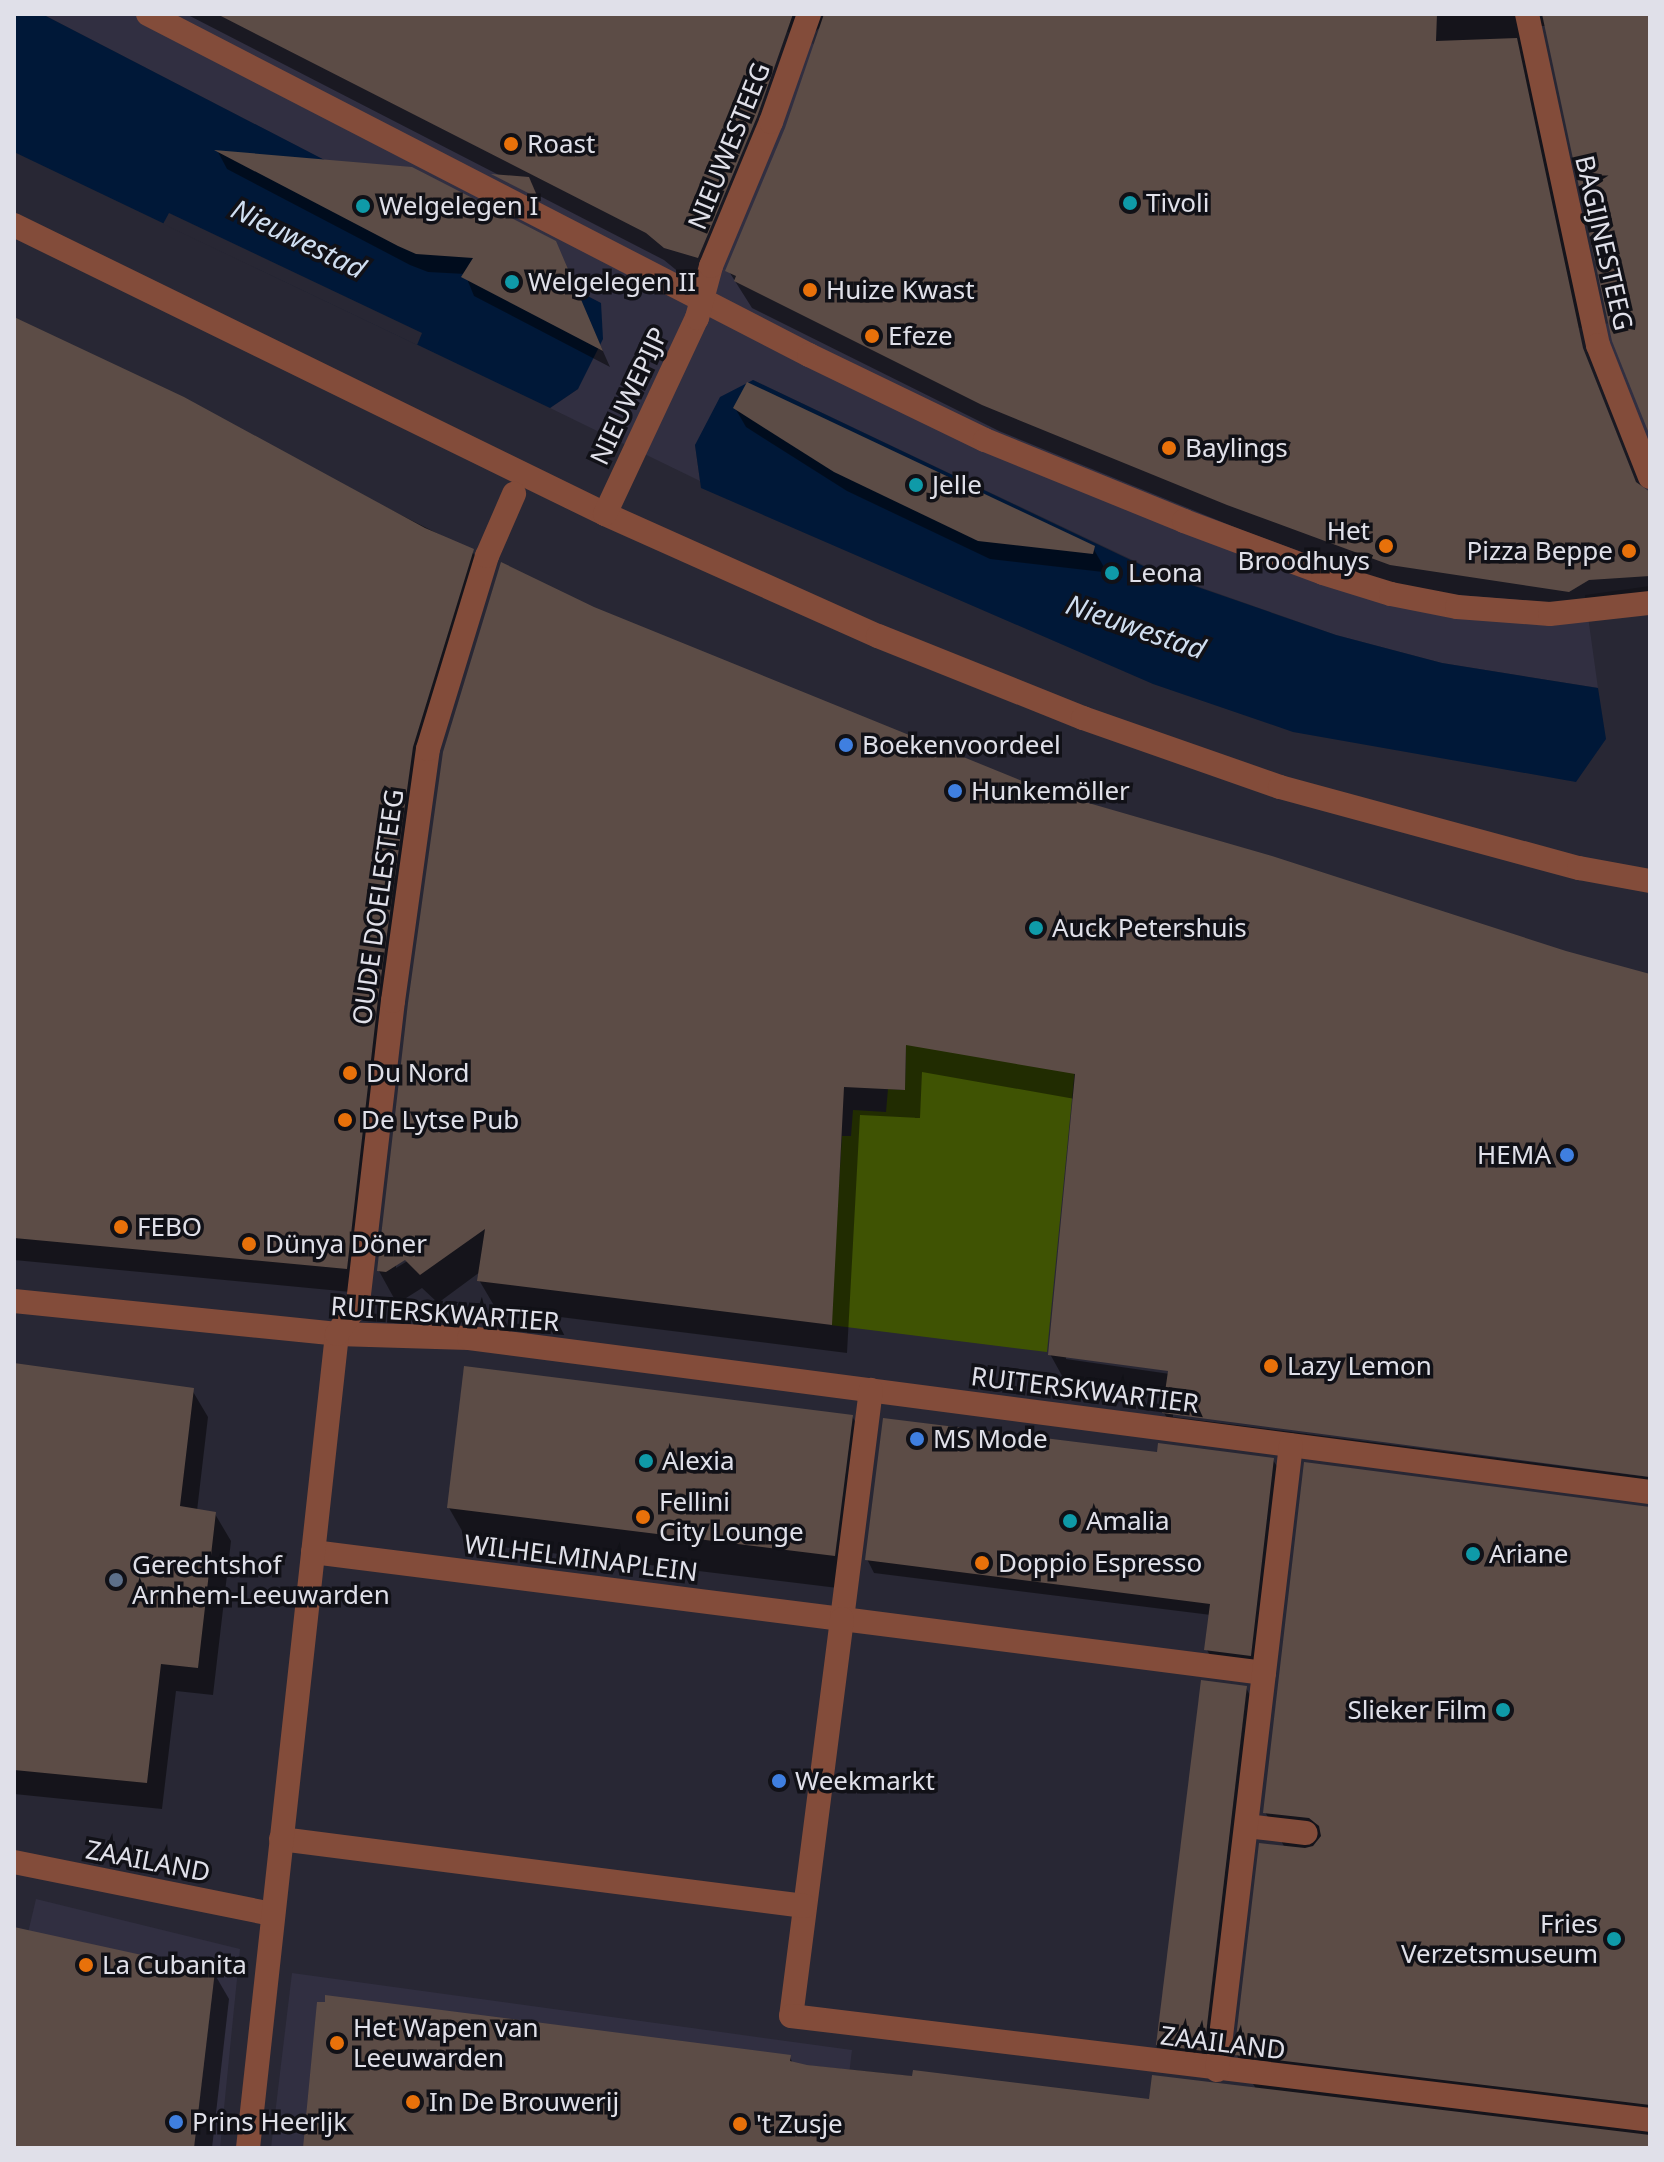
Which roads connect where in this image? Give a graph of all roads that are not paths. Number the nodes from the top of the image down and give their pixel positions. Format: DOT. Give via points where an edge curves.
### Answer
graph roads {
  1 [pos="148,14"];
  2 [pos="809,14"];
  3 [pos="1527,14"];
  4 [pos="14,225"];
  5 [pos="701,300"];
  6 [pos="1650,477"];
  7 [pos="514,494"];
  8 [pos="605,514"];
  9 [pos="1650,603"];
  10 [pos="1650,881"];
  11 [pos="14,1301"];
  12 [pos="337,1334"];
  13 [pos="871,1390"];
  14 [pos="1291,1445"];
  15 [pos="1650,1492"];
  16 [pos="313,1552"];
  17 [pos="842,1619"];
  18 [pos="1264,1673"];
  19 [pos="1247,1826"];
  20 [pos="1306,1833"];
  21 [pos="281,1839"];
  22 [pos="14,1862"];
  23 [pos="805,1906"];
  24 [pos="271,1914"];
  25 [pos="1217,2070"];
  26 [pos="1650,2120"];
  27 [pos="248,2148"];
  1 -- 5 [label="street"];
  2 -- 5 [label="street, NIEUWESTEEG"];
  3 -- 6 [label="street, BAGIJNESTEEG" via="1581,283 1598,345"];
  4 -- 8 [label="street"];
  5 -- 8 [label="street, NIEUWEPIJP"];
  5 -- 9 [label="street" via="985,440 1323,573 1391,594 1512,613 1587,613"];
  7 -- 12 [label="street, OUDE DOELESTEEG" via="487,556 428,749 358,1303"];
  8 -- 10 [label="street" via="878,636 1097,723 1280,787 1579,868"];
  11 -- 12 [label="street, RUITERSKWARTIER"];
  12 -- 13 [label="street, RUITERSKWARTIER" via="469,1338"];
  12 -- 16 [label="street"];
  13 -- 14 [label="street, RUITERSKWARTIER"];
  13 -- 17 [label="street"];
  14 -- 15 [label="street, RUITERSKWARTIER"];
  14 -- 18 [label="street"];
  16 -- 17 [label="street, WILHELMINAPLEIN"];
  16 -- 21 [label="street"];
  17 -- 18 [label="street, WILHELMINAPLEIN"];
  17 -- 23 [label="street"];
  18 -- 19 [label="street"];
  19 -- 20 [label="street"];
  19 -- 25 [label="street"];
  21 -- 23 [label="street"];
  21 -- 24 [label="street"];
  22 -- 24 [label="street, ZAAILAND"];
  23 -- 25 [label="street, ZAAILAND" via="791,2016"];
  24 -- 27 [label="street"];
  25 -- 26 [label="street, ZAAILAND"];
}
